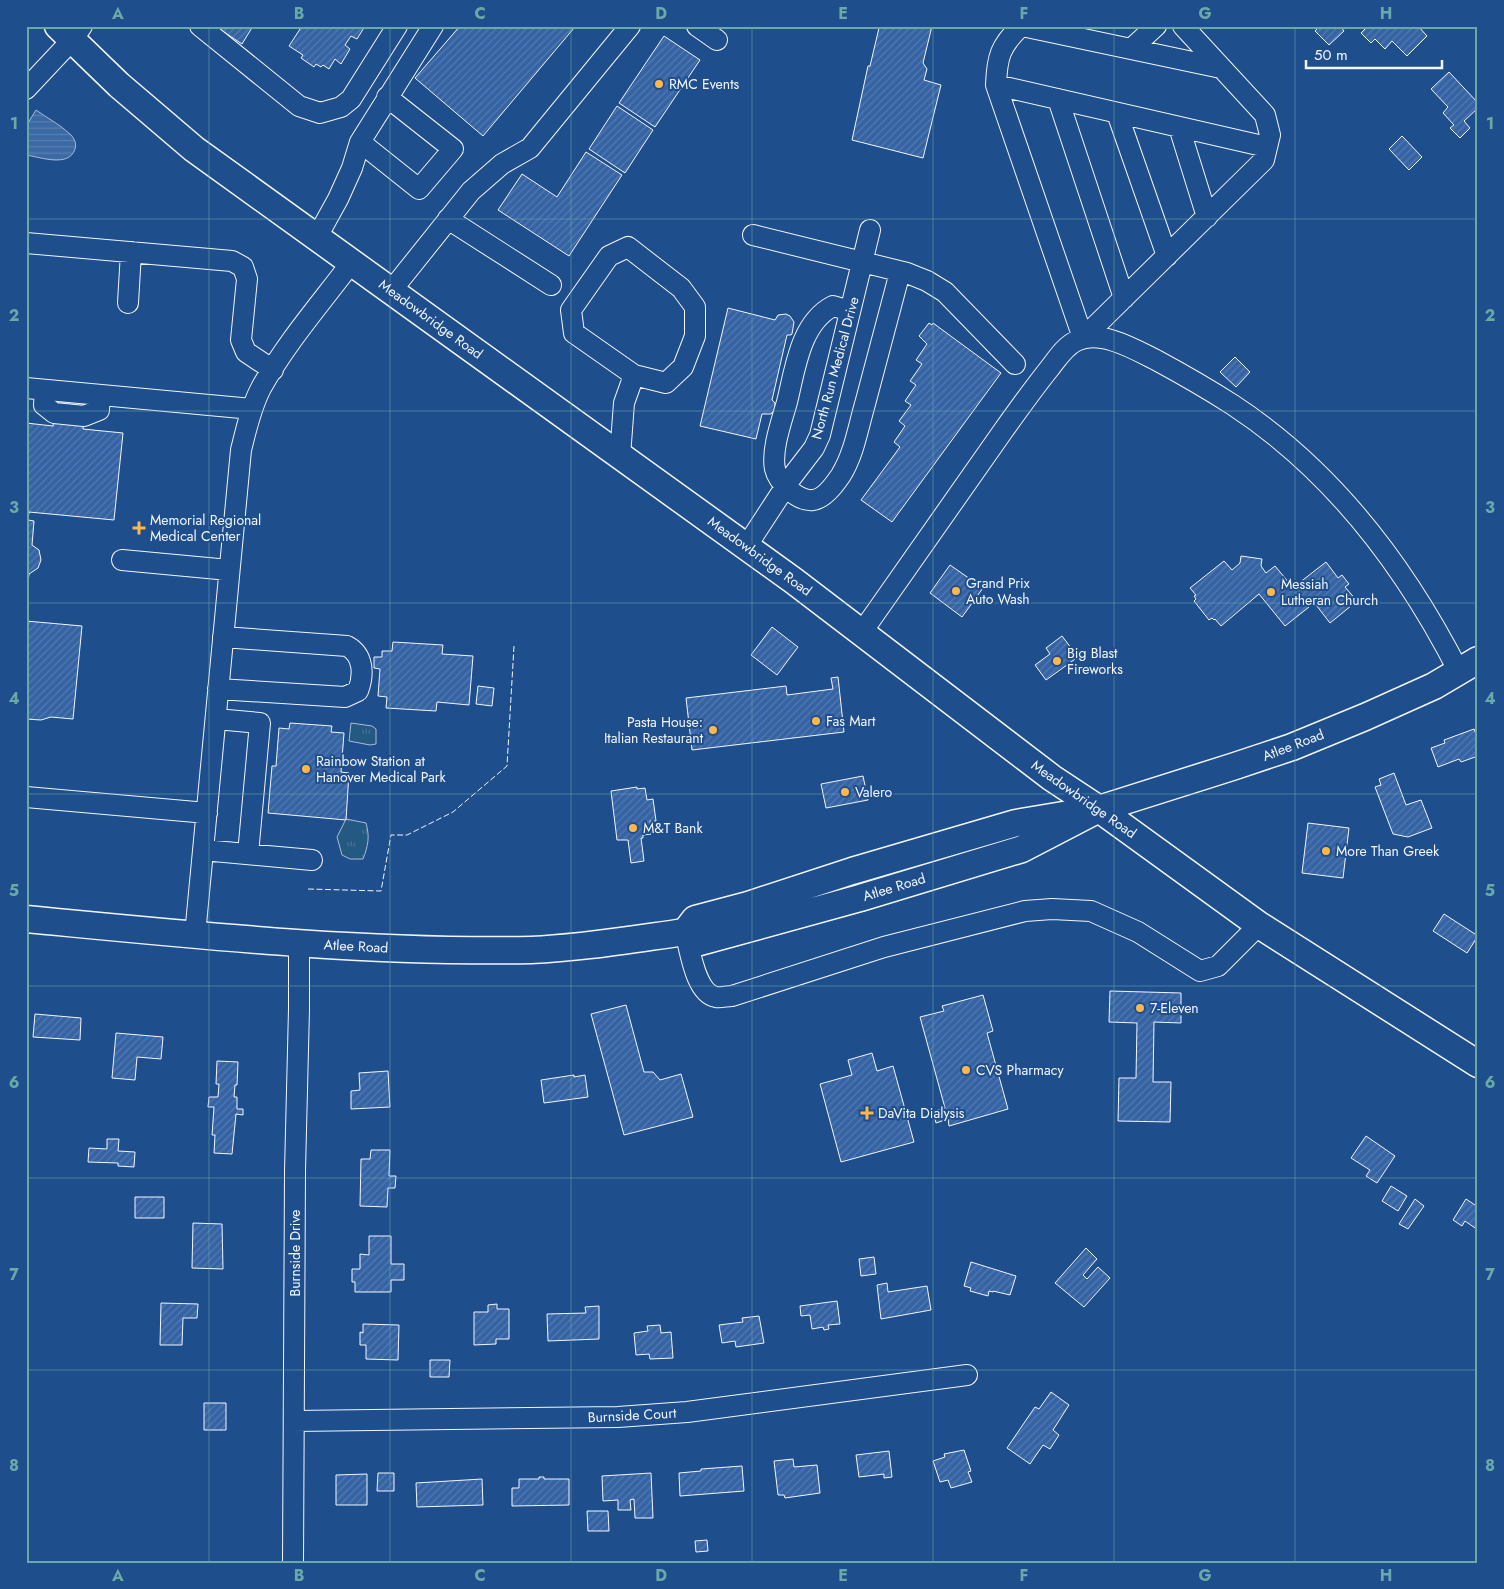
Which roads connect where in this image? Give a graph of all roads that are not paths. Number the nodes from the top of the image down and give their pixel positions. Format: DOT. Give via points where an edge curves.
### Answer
graph roads {
  1 [pos="200,26"];
  2 [pos="397,26"];
  3 [pos="433,26"];
  4 [pos="630,26"];
  5 [pos="697,26"];
  6 [pos="1021,26"];
  7 [pos="1156,26"];
  8 [pos="1183,26"];
  9 [pos="71,31"];
  10 [pos="1079,32"];
  11 [pos="717,40"];
  12 [pos="1132,49"];
  13 [pos="1221,68"];
  14 [pos="996,86"];
  15 [pos="26,89"];
  16 [pos="388,98"];
  17 [pos="1058,99"];
  18 [pos="1118,113"];
  19 [pos="1179,127"];
  20 [pos="360,142"];
  21 [pos="1267,147"];
  22 [pos="1207,217"];
  23 [pos="448,220"];
  24 [pos="870,230"];
  25 [pos="753,235"];
  26 [pos="317,237"];
  27 [pos="26,246"];
  28 [pos="131,252"];
  29 [pos="1167,256"];
  30 [pos="862,262"];
  31 [pos="352,263"];
  32 [pos="900,272"];
  33 [pos="551,285"];
  34 [pos="391,291"];
  35 [pos="1124,298"];
  36 [pos="128,303"];
  37 [pos="850,310"];
  38 [pos="1083,338"];
  39 [pos="1015,364"];
  40 [pos="273,370"];
  41 [pos="634,376"];
  42 [pos="35,389"];
  43 [pos="252,410"];
  44 [pos="620,456"];
  45 [pos="785,488"];
  46 [pos="746,546"];
  47 [pos="122,560"];
  48 [pos="229,570"];
  49 [pos="862,632"];
  50 [pos="223,637"];
  51 [pos="1468,666"];
  52 [pos="218,689"];
  53 [pos="216,719"];
  54 [pos="26,797"];
  55 [pos="1098,809"];
  56 [pos="207,813"];
  57 [pos="203,850"];
  58 [pos="248,854"];
  59 [pos="312,860"];
  60 [pos="26,919"];
  61 [pos="1259,925"];
  62 [pos="685,932"];
  63 [pos="195,935"];
  64 [pos="299,943"];
  65 [pos="1478,1064"];
  66 [pos="967,1375"];
  67 [pos="294,1422"];
  68 [pos="293,1563"];
  1 -- 2 [label="street" via="299,106 320,113 341,107 351,99"];
  3 -- 16 [label="street"];
  4 -- 23 [label="street" via="530,148 502,164 471,191"];
  5 -- 11 [label="street"];
  6 -- 10 [label="street"];
  6 -- 14 [label="street" via="1008,39 997,61"];
  7 -- 12 [label="street"];
  8 -- 13 [label="street"];
  9 -- 15 [label="street"];
  9 -- 26 [label="main road, Meadowbridge Road" via="119,85 175,133"];
  10 -- 12 [label="street"];
  12 -- 13 [label="street"];
  13 -- 21 [label="street" via="1264,115 1270,135"];
  14 -- 17 [label="street"];
  14 -- 38 [label="street"];
  16 -- 20 [label="street"];
  16 -- 20 [label="street" via="453,149 419,189"];
  17 -- 18 [label="street"];
  17 -- 35 [label="street"];
  18 -- 19 [label="street"];
  18 -- 29 [label="street"];
  19 -- 21 [label="street"];
  19 -- 22 [label="street"];
  20 -- 26 [label="street" via="338,199"];
  21 -- 22 [label="street" via="1264,160"];
  22 -- 29 [label="street"];
  23 -- 33 [label="street"];
  23 -- 34 [label="street"];
  24 -- 30 [label="street, North Run Medical Drive"];
  25 -- 30 [label="street"];
  26 -- 31 [label="main road, Meadowbridge Road"];
  27 -- 28 [label="street"];
  28 -- 36 [label="street"];
  28 -- 40 [label="street" via="232,261 243,267 247,279 241,340 246,352"];
  29 -- 35 [label="street"];
  30 -- 32 [label="street"];
  30 -- 37 [label="street, North Run Medical Drive"];
  31 -- 34 [label="main road, Meadowbridge Road"];
  31 -- 40 [label="street"];
  32 -- 39 [label="street" via="927,281 945,292"];
  32 -- 45 [label="street" via="853,447 841,476 828,492 812,500"];
  34 -- 44 [label="main road, Meadowbridge Road"];
  35 -- 38 [label="street"];
  37 -- 45 [label="street, North Run Medical Drive" via="820,435"];
  37 -- 45 [label="street" via="833,306 824,311 802,344 775,450 775,469"];
  38 -- 49 [label="street" via="1066,348 1029,393"];
  38 -- 51 [label="street" via="1103,337 1138,351 1191,379 1276,437 1350,509 1411,586 1439,633"];
  40 -- 43 [label="street" via="260,389"];
  41 -- 41 [label="street" via="666,383 683,367 695,336 695,307 682,288 628,247 609,256 571,310 574,333"];
  41 -- 44 [label="street" via="624,403"];
  42 -- 43 [label="street"];
  43 -- 48 [label="street" via="241,450"];
  44 -- 46 [label="main road, Meadowbridge Road"];
  45 -- 46 [label="street, North Run Medical Drive"];
  46 -- 49 [label="main road, Meadowbridge Road"];
  47 -- 48 [label="street"];
  48 -- 50 [label="street"];
  49 -- 55 [label="main road, Meadowbridge Road" via="1052,778"];
  50 -- 52 [label="street"];
  50 -- 52 [label="street" via="347,646 354,650 361,664 362,679 358,691 345,697"];
  51 -- 55 [label="main road, Atlee Road" via="1434,686 1292,747"];
  52 -- 53 [label="street"];
  53 -- 56 [label="street"];
  53 -- 58 [label="street" via="260,724"];
  54 -- 56 [label="street"];
  55 -- 61 [label="main road, Meadowbridge Road"];
  55 -- 62 [label="main road, Atlee Road" via="1022,849 860,898 700,942"];
  56 -- 57 [label="street"];
  57 -- 58 [label="street"];
  57 -- 63 [label="street"];
  58 -- 59 [label="street"];
  60 -- 63 [label="main road, Atlee Road"];
  61 -- 62 [label="street" via="1218,966 1200,971 1138,932 1091,911 1025,910 884,947 732,996 716,997 698,983"];
  61 -- 65 [label="main road, Meadowbridge Road"];
  62 -- 64 [label="main road, Atlee Road" via="533,950 356,948"];
  63 -- 64 [label="main road, Atlee Road"];
  64 -- 67 [label="street, Burnside Drive"];
  66 -- 67 [label="street, Burnside Court" via="687,1412"];
  67 -- 68 [label="street, Burnside Drive"];
}
